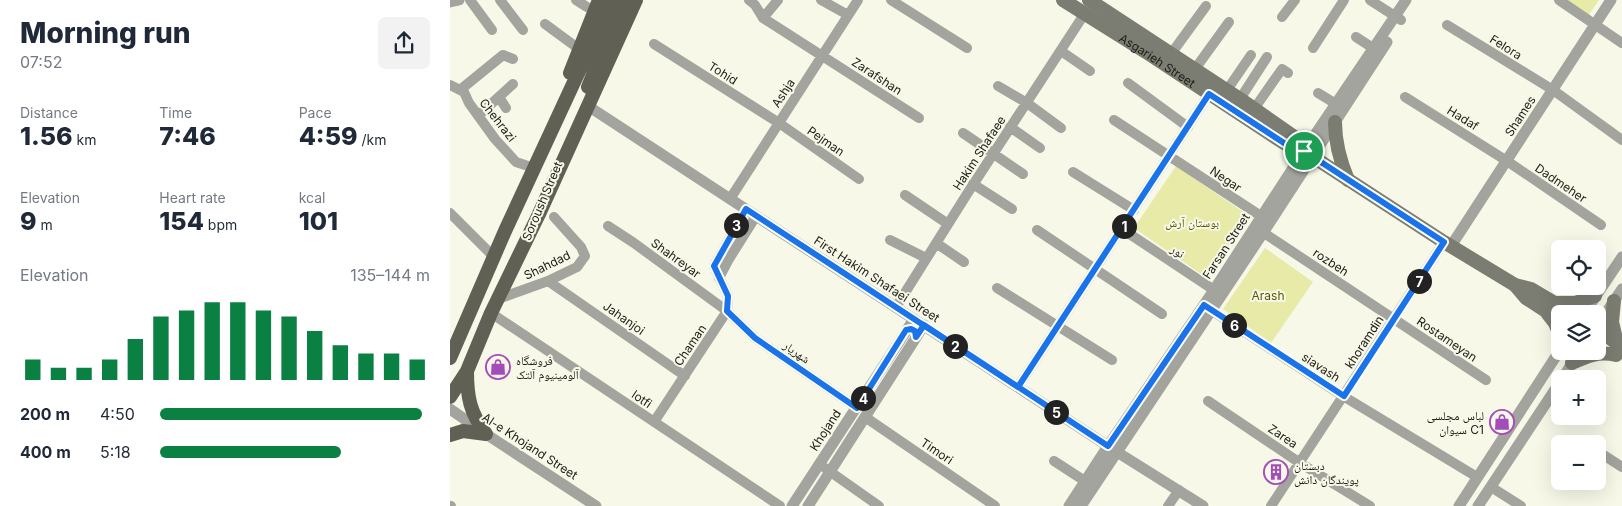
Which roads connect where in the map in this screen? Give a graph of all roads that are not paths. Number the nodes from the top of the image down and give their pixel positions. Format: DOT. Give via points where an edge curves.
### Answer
graph roads {
  1 [pos="470,0"];
  2 [pos="500,0"];
  3 [pos="576,0"];
  4 [pos="599,0"];
  5 [pos="612,0"];
  6 [pos="749,0"];
  7 [pos="778,0"];
  8 [pos="821,0"];
  9 [pos="858,0"];
  10 [pos="891,0"];
  11 [pos="1062,0"];
  12 [pos="1295,0"];
  13 [pos="1344,0"];
  14 [pos="1370,0"];
  15 [pos="1406,0"];
  16 [pos="1415,0"];
  17 [pos="1559,0"];
  18 [pos="1611,0"];
  19 [pos="631,2"];
  20 [pos="1206,6"];
  21 [pos="587,7"];
  22 [pos="1087,7"];
  23 [pos="848,15"];
  24 [pos="1282,16"];
  25 [pos="763,18"];
  26 [pos="1398,18"];
  27 [pos="1229,22"];
  28 [pos="545,24"];
  29 [pos="1595,24"];
  30 [pos="1447,25"];
  31 [pos="492,30"];
  32 [pos="523,30"];
  33 [pos="1356,37"];
  34 [pos="1622,42"];
  35 [pos="654,44"];
  36 [pos="967,48"];
  37 [pos="1313,48"];
  38 [pos="579,49"];
  39 [pos="1061,51"];
  40 [pos="1376,51"];
  41 [pos="1171,54"];
  42 [pos="822,55"];
  43 [pos="1251,55"];
  44 [pos="1267,57"];
  45 [pos="513,59"];
  46 [pos="1196,70"];
  47 [pos="1090,71"];
  48 [pos="1288,73"];
  49 [pos="1128,83"];
  50 [pos="513,84"];
  51 [pos="450,85"];
  52 [pos="998,86"];
  53 [pos="460,90"];
  54 [pos="1227,90"];
  55 [pos="1552,90"];
  56 [pos="1209,94"];
  57 [pos="1318,94"];
  58 [pos="499,97"];
  59 [pos="1405,97"];
  60 [pos="1240,99"];
  61 [pos="1026,103"];
  62 [pos="1336,104"];
  63 [pos="588,106"];
  64 [pos="506,108"];
  65 [pos="1254,109"];
  66 [pos="478,116"];
  67 [pos="919,118"];
  68 [pos="1114,120"];
  69 [pos="1335,122"];
  70 [pos="779,123"];
  71 [pos="1010,127"];
  72 [pos="1188,127"];
  73 [pos="1061,128"];
  74 [pos="963,132"];
  75 [pos="1622,140"];
  76 [pos="1040,148"];
  77 [pos="993,154"];
  78 [pos="1308,154"];
  79 [pos="1170,156"];
  80 [pos="1507,161"];
  81 [pos="530,167"];
  82 [pos="1073,172"];
  83 [pos="1023,174"];
  84 [pos="859,179"];
  85 [pos="1348,180"];
  86 [pos="973,184"];
  87 [pos="905,196"];
  88 [pos="730,199"];
  89 [pos="746,209"];
  90 [pos="1012,209"];
  91 [pos="1134,210"];
  92 [pos="450,212"];
  93 [pos="539,214"];
  94 [pos="756,216"];
  95 [pos="554,217"];
  96 [pos="1265,220"];
  97 [pos="948,224"];
  98 [pos="1601,225"];
  99 [pos="608,226"];
  100 [pos="1122,229"];
  101 [pos="1036,230"];
  102 [pos="1259,230"];
  103 [pos="506,231"];
  104 [pos="890,240"];
  105 [pos="936,243"];
  106 [pos="1447,244"];
  107 [pos="494,257"];
  108 [pos="1622,257"];
  109 [pos="926,258"];
  110 [pos="964,262"];
  111 [pos="1096,268"];
  112 [pos="719,278"];
  113 [pos="548,281"];
  114 [pos="998,288"];
  115 [pos="1622,289"];
  116 [pos="1218,292"];
  117 [pos="1595,296"];
  118 [pos="498,299"];
  119 [pos="1614,301"];
  120 [pos="1590,305"];
  121 [pos="1549,306"];
  122 [pos="896,307"];
  123 [pos="1208,307"];
  124 [pos="1551,309"];
  125 [pos="727,311"];
  126 [pos="1551,312"];
  127 [pos="491,313"];
  128 [pos="1606,313"];
  129 [pos="1162,314"];
  130 [pos="1395,318"];
  131 [pos="919,322"];
  132 [pos="1058,326"];
  133 [pos="905,332"];
  134 [pos="454,335"];
  135 [pos="916,337"];
  136 [pos="1606,337"];
  137 [pos="1606,346"];
  138 [pos="1619,351"];
  139 [pos="1606,352"];
  140 [pos="450,358"];
  141 [pos="1112,360"];
  142 [pos="1552,360"];
  143 [pos="468,371"];
  144 [pos="685,376"];
  145 [pos="1486,380"];
  146 [pos="1018,387"];
  147 [pos="1551,395"];
  148 [pos="1344,396"];
  149 [pos="450,397"];
  150 [pos="1208,401"];
  151 [pos="857,408"];
  152 [pos="450,409"];
  153 [pos="865,417"];
  154 [pos="654,422"];
  155 [pos="486,434"];
  156 [pos="450,435"];
  157 [pos="1112,449"];
  158 [pos="1606,456"];
  159 [pos="1054,461"];
  160 [pos="1300,463"];
  161 [pos="819,464"];
  162 [pos="1622,466"];
  163 [pos="830,471"];
  164 [pos="1477,477"];
  165 [pos="1089,484"];
  166 [pos="1491,487"];
  167 [pos="1179,490"];
  168 [pos="593,505"];
  169 [pos="812,505"];
  170 [pos="780,506"];
  171 [pos="792,506"];
  172 [pos="879,506"];
  173 [pos="995,506"];
  174 [pos="1069,506"];
  175 [pos="1080,506"];
  176 [pos="1168,506"];
  177 [pos="1203,506"];
  178 [pos="1271,506"];
  179 [pos="1370,506"];
  180 [pos="1459,506"];
  181 [pos="1478,506"];
  182 [pos="1522,506"];
  1 -- 31 [label="street"];
  2 -- 32 [label="street"];
  3 -- 21 [label="street"];
  4 -- 38 [label="main road"];
  5 -- 103 [label="main road, Soroush Street"];
  6 -- 25 [label="street"];
  7 -- 25 [label="street"];
  8 -- 23 [label="street"];
  9 -- 23 [label="street, Ashja"];
  10 -- 36 [label="street"];
  11 -- 22 [label="main road, Asgarieh Street"];
  12 -- 24 [label="street"];
  13 -- 37 [label="street"];
  14 -- 26 [label="street"];
  15 -- 26 [label="street, Farsan Street"];
  16 -- 26 [label="street, Farsan Street"];
  17 -- 29 [label="street"];
  18 -- 29 [label="street, Shames"];
  19 -- 63 [label="main road"];
  19 -- 93 [label="main road, Soroush Street" via="604,47"];
  20 -- 41 [label="street"];
  22 -- 39 [label="street, Hakim Shafaee"];
  22 -- 41 [label="main road, Asgarieh Street"];
  22 -- 56 [label="main road, Asgarieh Street"];
  23 -- 42 [label="street, Ashja"];
  25 -- 42 [label="street, Zarafshan"];
  26 -- 40 [label="street, Farsan Street"];
  27 -- 46 [label="street"];
  28 -- 38 [label="street"];
  29 -- 34 [label="street"];
  29 -- 55 [label="street, Shames"];
  30 -- 55 [label="street, Felora"];
  33 -- 40 [label="street"];
  35 -- 70 [label="street, Tohid"];
  38 -- 81 [label="main road"];
  39 -- 47 [label="street"];
  39 -- 61 [label="street, Hakim Shafaee"];
  40 -- 62 [label="street, Farsan Street"];
  40 -- 69 [label="street, Farsan Street"];
  41 -- 46 [label="main road, Asgarieh Street"];
  42 -- 67 [label="street, Zarafshan"];
  42 -- 70 [label="street, Ashja"];
  43 -- 54 [label="street"];
  44 -- 60 [label="street"];
  45 -- 53 [label="street" via="503,55"];
  46 -- 54 [label="main road, Asgarieh Street"];
  48 -- 65 [label="street" via="1282,69"];
  49 -- 72 [label="street"];
  50 -- 58 [label="street"];
  51 -- 53 [label="street, Chehrazi"];
  52 -- 61 [label="street"];
  53 -- 66 [label="street, Chehrazi"];
  54 -- 60 [label="main road, Asgarieh Street"];
  55 -- 75 [label="street, Felora"];
  55 -- 80 [label="street, Shames"];
  56 -- 72 [label="street"];
  56 -- 78 [label="main road, Asgarieh Street" via="1284,143"];
  57 -- 62 [label="street"];
  58 -- 64 [label="street"];
  58 -- 66 [label="street"];
  59 -- 80 [label="street, Hadaf"];
  60 -- 65 [label="main road, Asgarieh Street"];
  61 -- 71 [label="street, Hakim Shafaee"];
  61 -- 73 [label="street"];
  62 -- 78 [label="street, Farsan Street"];
  63 -- 88 [label="street, First Hakim Shafaei Street"];
  63 -- 93 [label="main road"];
  65 -- 78 [label="main road, Asgarieh Street" via="1293,136"];
  66 -- 81 [label="street, Chehrazi" via="516,162"];
  68 -- 79 [label="street, Negar"];
  69 -- 78 [label="street, Farsan Street"];
  69 -- 85 [label="main road" via="1338,156"];
  70 -- 84 [label="street, Pejman"];
  70 -- 88 [label="street, Ashja"];
  71 -- 76 [label="street"];
  71 -- 77 [label="street, Hakim Shafaee"];
  72 -- 79 [label="street"];
  74 -- 77 [label="street"];
  77 -- 83 [label="street"];
  77 -- 86 [label="street, Hakim Shafaee"];
  78 -- 85 [label="main road, Asgarieh Street"];
  78 -- 96 [label="street, Farsan Street"];
  79 -- 91 [label="street"];
  79 -- 96 [label="street, Negar"];
  80 -- 98 [label="street, Dadmeher"];
  80 -- 106 [label="street, Shames"];
  81 -- 103 [label="main road"];
  82 -- 91 [label="street"];
  85 -- 106 [label="main road, Asgarieh Street"];
  86 -- 90 [label="street"];
  86 -- 97 [label="street, Hakim Shafaee"];
  87 -- 97 [label="street"];
  88 -- 89 [label="street, First Hakim Shafaei Street"];
  89 -- 94 [label="street, First Hakim Shafaei Street"];
  89 -- 112 [label="street" via="714,266"];
  91 -- 100 [label="street"];
  92 -- 107 [label="street"];
  93 -- 118 [label="main road, Soroush Street"];
  94 -- 112 [label="street"];
  94 -- 122 [label="street, First Hakim Shafaei Street"];
  95 -- 113 [label="street, Shahdad" via="585,256 577,267"];
  96 -- 102 [label="street, Farsan Street"];
  97 -- 105 [label="street, Hakim Shafaee"];
  99 -- 125 [label="street, Shahreyar"];
  100 -- 111 [label="street"];
  100 -- 116 [label="street, نور"];
  101 -- 111 [label="street"];
  102 -- 116 [label="street, Farsan Street"];
  102 -- 130 [label="street, rozbeh"];
  103 -- 107 [label="main road, Soroush Street"];
  104 -- 109 [label="street"];
  105 -- 109 [label="street, Hakim Shafaee"];
  105 -- 110 [label="street"];
  106 -- 121 [label="main road, Asgarieh Street" via="1515,285 1526,298"];
  106 -- 130 [label="street, khoramdin"];
  107 -- 134 [label="main road, Soroush Street"];
  108 -- 117 [label="street"];
  109 -- 122 [label="street, Hakim Shafaee"];
  111 -- 129 [label="street"];
  111 -- 132 [label="street"];
  112 -- 125 [label="street" via="728,296"];
  113 -- 118 [label="street, Shahdad"];
  113 -- 144 [label="street, Jahanjoi"];
  114 -- 132 [label="street"];
  115 -- 119 [label="street"];
  116 -- 123 [label="street, Farsan Street"];
  117 -- 120 [label="street"];
  117 -- 121 [label="main road" via="1575,303"];
  118 -- 127 [label="main road, Soroush Street"];
  119 -- 128 [label="street"];
  119 -- 138 [label="main road" via="1612,322"];
  121 -- 124 [label="main road, Asgarieh Street"];
  121 -- 126 [label="main road"];
  122 -- 131 [label="street, First Hakim Shafaei Street"];
  123 -- 148 [label="street, siavash"];
  123 -- 157 [label="street, Farsan Street"];
  125 -- 144 [label="street, Chaman"];
  125 -- 151 [label="street, شهریار" via="755,338"];
  127 -- 143 [label="main road, Soroush Street"];
  127 -- 154 [label="street, lotfi"];
  130 -- 145 [label="street, Rostameyan"];
  130 -- 148 [label="street, khoramdin"];
  131 -- 133 [label="street, Khojand"];
  131 -- 135 [label="street"];
  131 -- 146 [label="street, First Hakim Shafaei Street"];
  132 -- 141 [label="street"];
  132 -- 146 [label="street"];
  133 -- 135 [label="street" via="913,329"];
  133 -- 151 [label="street, Khojand"];
  134 -- 140 [label="main road, Soroush Street"];
  135 -- 153 [label="street"];
  136 -- 138 [label="main road"];
  137 -- 138 [label="main road"];
  138 -- 139 [label="main road"];
  142 -- 164 [label="street"];
  143 -- 149 [label="main road, Soroush Street"];
  143 -- 155 [label="main road" via="467,392 472,410"];
  144 -- 154 [label="street, Chaman"];
  146 -- 157 [label="street, First Hakim Shafaei Street"];
  147 -- 166 [label="street"];
  148 -- 160 [label="street, khoramdin"];
  148 -- 164 [label="street, siavash"];
  150 -- 160 [label="street, Zarea"];
  151 -- 161 [label="street, Khojand"];
  152 -- 155 [label="street, Al-e Khojand Street"];
  153 -- 163 [label="street"];
  153 -- 173 [label="street, Timori"];
  154 -- 170 [label="street, lotfi"];
  155 -- 156 [label="main road" via="463,431"];
  155 -- 168 [label="street, Al-e Khojand Street"];
  157 -- 165 [label="street, Farsan Street"];
  157 -- 167 [label="street, First Hakim Shafaei Street"];
  158 -- 162 [label="street"];
  159 -- 165 [label="street"];
  160 -- 178 [label="street, khoramdin"];
  160 -- 179 [label="street, Zarea"];
  161 -- 163 [label="street"];
  161 -- 171 [label="street, Khojand"];
  163 -- 169 [label="street"];
  163 -- 172 [label="street"];
  164 -- 180 [label="street"];
  165 -- 174 [label="street, Farsan Street"];
  165 -- 175 [label="street, Farsan Street"];
  166 -- 181 [label="street"];
  166 -- 182 [label="street"];
  167 -- 176 [label="street"];
  167 -- 177 [label="street, First Hakim Shafaei Street"];
}
